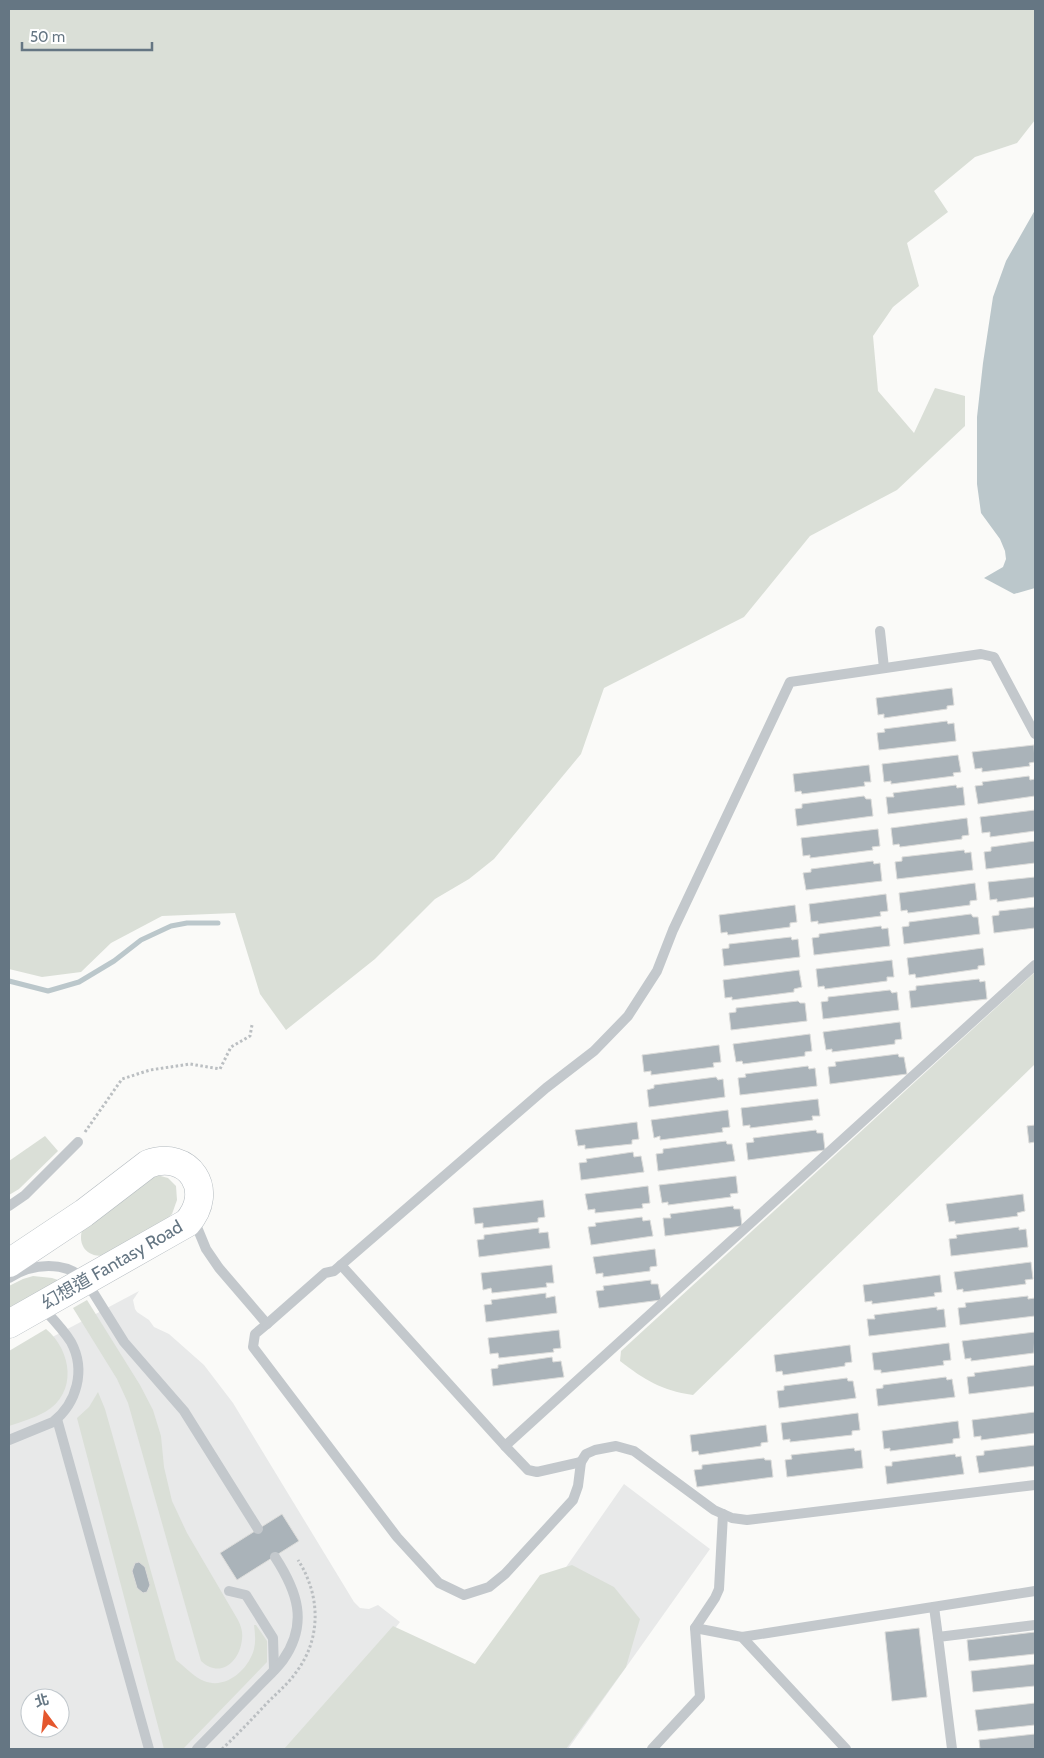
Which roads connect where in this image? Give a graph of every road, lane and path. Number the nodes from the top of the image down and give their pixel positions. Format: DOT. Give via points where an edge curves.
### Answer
graph roads {
  1 [pos="880,631"];
  2 [pos="884,668"];
  3 [pos="1035,734"];
  4 [pos="1035,965"];
  5 [pos="252,1025"];
  6 [pos="78,1142"];
  7 [pos="9,1206"];
  8 [pos="193,1216"];
  9 [pos="9,1262"];
  10 [pos="341,1265"];
  11 [pos="9,1278"];
  12 [pos="86,1281"];
  13 [pos="41,1305"];
  14 [pos="9,1324"];
  15 [pos="267,1324"];
  16 [pos="56,1419"];
  17 [pos="9,1440"];
  18 [pos="505,1446"];
  19 [pos="581,1462"];
  20 [pos="1035,1485"];
  21 [pos="723,1514"];
  22 [pos="258,1529"];
  23 [pos="275,1557"];
  24 [pos="1035,1591"];
  25 [pos="229,1592"];
  26 [pos="934,1607"];
  27 [pos="1035,1625"];
  28 [pos="695,1628"];
  29 [pos="742,1637"];
  30 [pos="938,1637"];
  31 [pos="274,1670"];
  32 [pos="150,1749"];
  33 [pos="197,1749"];
  34 [pos="652,1749"];
  35 [pos="846,1749"];
  36 [pos="952,1749"];
  1 -- 2 [label="lane"];
  2 -- 3 [label="lane" via="981,654 994,657"];
  2 -- 10 [label="lane" via="790,682 673,930 657,971 628,1016 594,1051 546,1088"];
  4 -- 18 [label="lane"];
  5 -- 6 [label="path" via="250,1036 230,1047 220,1068 190,1064 150,1070 122,1079"];
  6 -- 7 [label="lane" via="25,1196"];
  8 -- 9 [label="main road, 幻想道 Fantasy Road" via="200,1201 194,1176 174,1161 156,1161"];
  8 -- 12 [label="main road, 幻想道 Fantasy Road" via="180,1228"];
  8 -- 15 [label="lane" via="206,1249"];
  10 -- 15 [label="lane" via="325,1273"];
  10 -- 18 [label="lane"];
  11 -- 12 [label="lane" via="29,1268 55,1266 72,1270"];
  12 -- 13 [label="main road, 幻想道 Fantasy Road"];
  12 -- 22 [label="lane" via="124,1342 184,1412"];
  13 -- 14 [label="main road, 幻想道 Fantasy Road"];
  13 -- 16 [label="lane" via="67,1336 78,1363 75,1392 66,1410"];
  15 -- 19 [label="lane" via="255,1334 253,1348 397,1537 439,1583 464,1595 489,1587 505,1574 573,1500"];
  16 -- 17 [label="lane"];
  16 -- 32 [label="lane"];
  18 -- 19 [label="lane" via="528,1470 538,1472"];
  19 -- 21 [label="lane" via="586,1454 616,1446 634,1451"];
  20 -- 21 [label="lane" via="747,1520"];
  21 -- 28 [label="lane" via="719,1588"];
  23 -- 31 [label="lane" via="294,1591 298,1615 294,1639"];
  24 -- 26 [label="lane"];
  25 -- 31 [label="lane" via="246,1595 273,1638"];
  26 -- 29 [label="lane"];
  26 -- 30 [label="lane"];
  27 -- 30 [label="lane"];
  28 -- 29 [label="lane"];
  28 -- 34 [label="lane" via="700,1697"];
  29 -- 35 [label="lane"];
  30 -- 36 [label="lane"];
  31 -- 33 [label="lane"];
}
